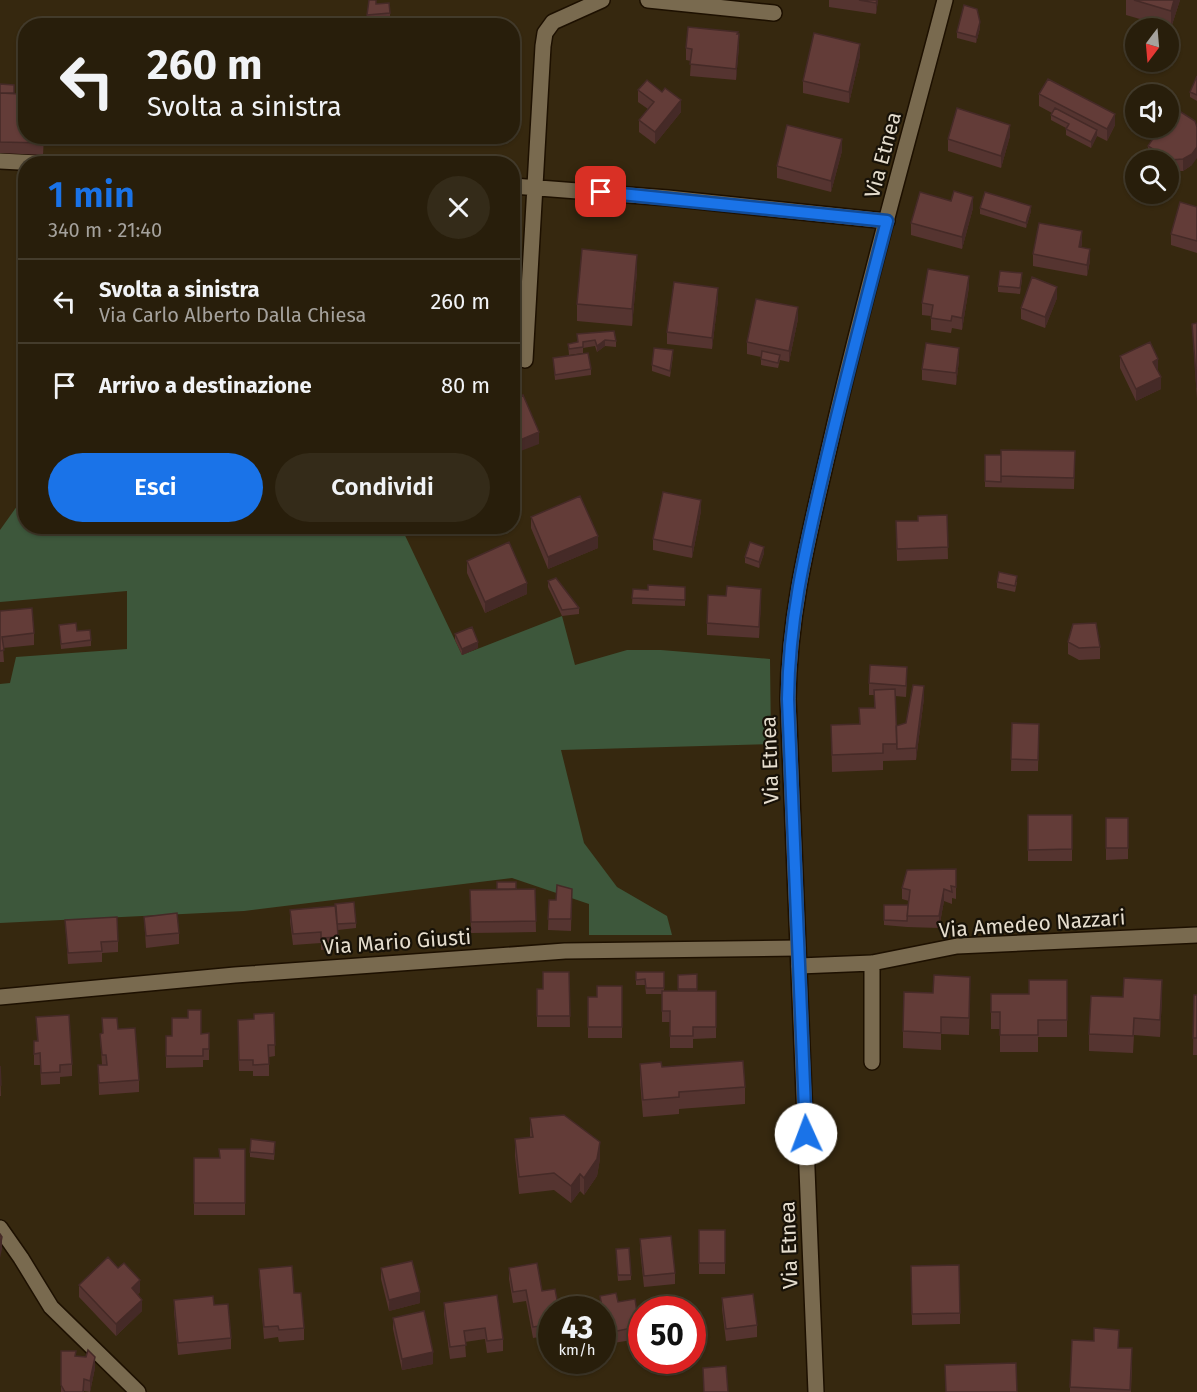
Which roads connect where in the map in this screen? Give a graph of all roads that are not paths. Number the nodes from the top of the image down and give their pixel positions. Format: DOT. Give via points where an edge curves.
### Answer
graph roads {
  1 [pos="602,0"];
  2 [pos="648,0"];
  3 [pos="945,0"];
  4 [pos="774,13"];
  5 [pos="0,161"];
  6 [pos="18,162"];
  7 [pos="520,186"];
  8 [pos="534,187"];
  9 [pos="887,221"];
  10 [pos="525,360"];
  11 [pos="1197,935"];
  12 [pos="798,948"];
  13 [pos="872,963"];
  14 [pos="799,966"];
  15 [pos="0,997"];
  16 [pos="872,1062"];
  17 [pos="0,1228"];
  18 [pos="138,1392"];
  19 [pos="816,1392"];
  1 -- 8 [label="street" via="554,22 546,33"];
  2 -- 4 [label="street"];
  3 -- 9 [label="street, Via Etnea"];
  5 -- 6 [label="street"];
  7 -- 8 [label="street"];
  8 -- 9 [label="street"];
  8 -- 10 [label="street"];
  9 -- 12 [label="street, Via Etnea" via="798,583 788,661"];
  11 -- 13 [label="street, Via Amedeo Nazzari" via="957,946"];
  12 -- 14 [label="street, Via Etnea"];
  12 -- 15 [label="street, Via Mario Giusti" via="565,951"];
  13 -- 14 [label="street, Via Amedeo Nazzari"];
  13 -- 16 [label="street"];
  14 -- 19 [label="street, Via Etnea"];
  17 -- 18 [label="street" via="51,1307"];
}
